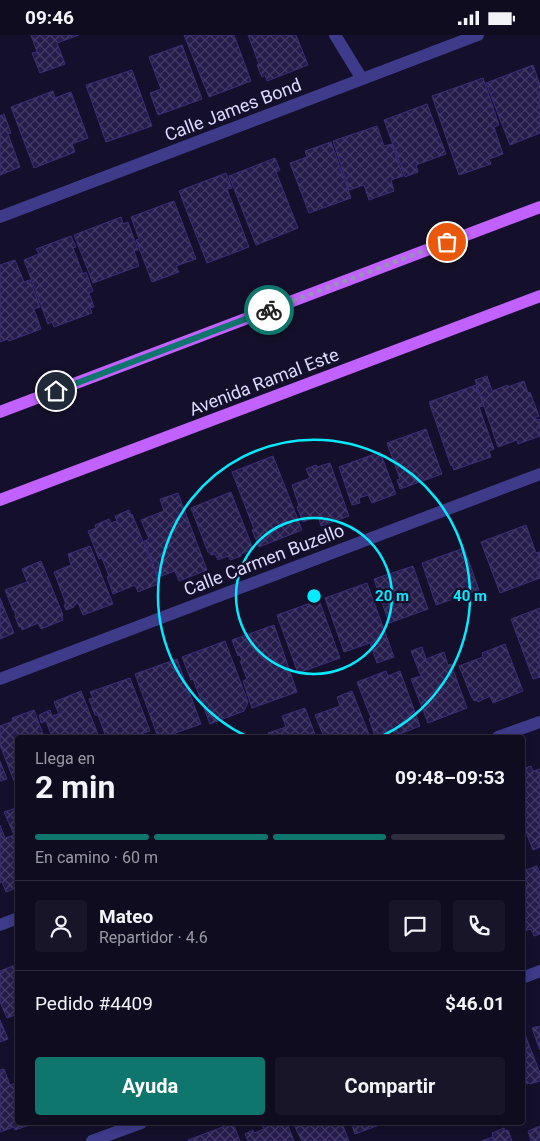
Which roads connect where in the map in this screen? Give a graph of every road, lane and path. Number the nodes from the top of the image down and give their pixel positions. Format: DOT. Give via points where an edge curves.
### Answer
graph roads {
  1 [pos="335,35"];
  2 [pos="478,35"];
  3 [pos="362,79"];
  4 [pos="540,207"];
  5 [pos="0,217"];
  6 [pos="540,296"];
  7 [pos="0,412"];
  8 [pos="540,474"];
  9 [pos="0,500"];
  10 [pos="0,679"];
  11 [pos="540,721"];
  12 [pos="503,735"];
  13 [pos="15,919"];
  14 [pos="0,925"];
  15 [pos="540,971"];
  16 [pos="525,977"];
  17 [pos="136,1125"];
  18 [pos="92,1141"];
  1 -- 3 [label="street"];
  2 -- 3 [label="street, Calle James Bond"];
  3 -- 5 [label="street, Calle James Bond"];
  4 -- 7 [label="main road"];
  6 -- 9 [label="main road, Avenida Ramal Este"];
  8 -- 10 [label="street, Calle Carmen Buzello"];
  11 -- 12 [label="street"];
  13 -- 14 [label="street"];
  15 -- 16 [label="street"];
  17 -- 18 [label="street"];
}
